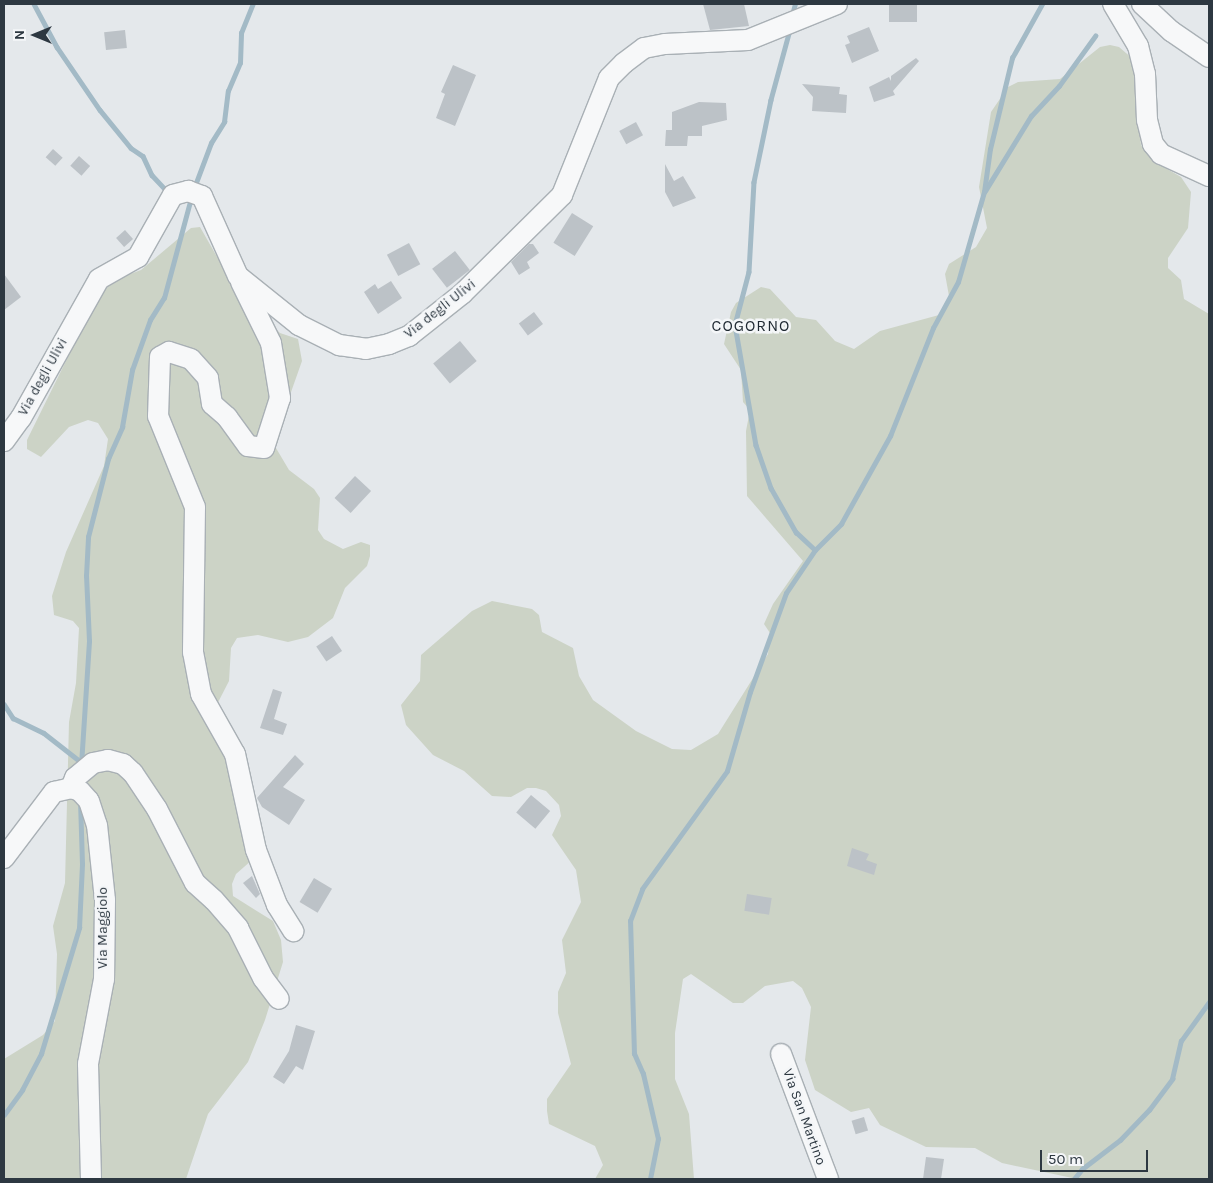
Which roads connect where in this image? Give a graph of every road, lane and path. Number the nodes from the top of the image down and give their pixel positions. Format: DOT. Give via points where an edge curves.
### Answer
graph roads {
  1 [pos="837,4"];
  2 [pos="1113,4"];
  3 [pos="1142,4"];
  4 [pos="1209,57"];
  5 [pos="1209,176"];
  6 [pos="238,276"];
  7 [pos="4,441"];
  8 [pos="71,788"];
  9 [pos="4,858"];
  10 [pos="293,931"];
  11 [pos="279,999"];
  12 [pos="781,1054"];
  13 [pos="91,1179"];
  14 [pos="828,1179"];
  1 -- 6 [label="street, Via degli Ulivi" via="748,40 665,44 644,48 624,63 609,78 562,195 462,294 409,336 366,349 339,345 299,325"];
  2 -- 5 [label="street" via="1138,46 1145,74 1147,120 1153,144 1161,154"];
  3 -- 4 [label="street" via="1171,31"];
  6 -- 7 [label="street, Via degli Ulivi" via="207,202 188,190 173,195 138,257 99,279"];
  6 -- 10 [label="street" via="271,343 280,398 264,448 248,446 227,417 212,404 208,378 191,359 169,352 160,357 158,416 195,507 193,652 202,694 235,754 256,850 277,905"];
  8 -- 9 [label="street" via="54,792"];
  8 -- 11 [label="street" via="75,778 93,763 108,760 123,764 133,773 157,809 195,883 238,928 263,978"];
  8 -- 13 [label="street, Via Maggiolo" via="80,791 89,801 97,825 105,900 104,979 88,1064"];
  12 -- 14 [label="street, Via San Martino"];
}
